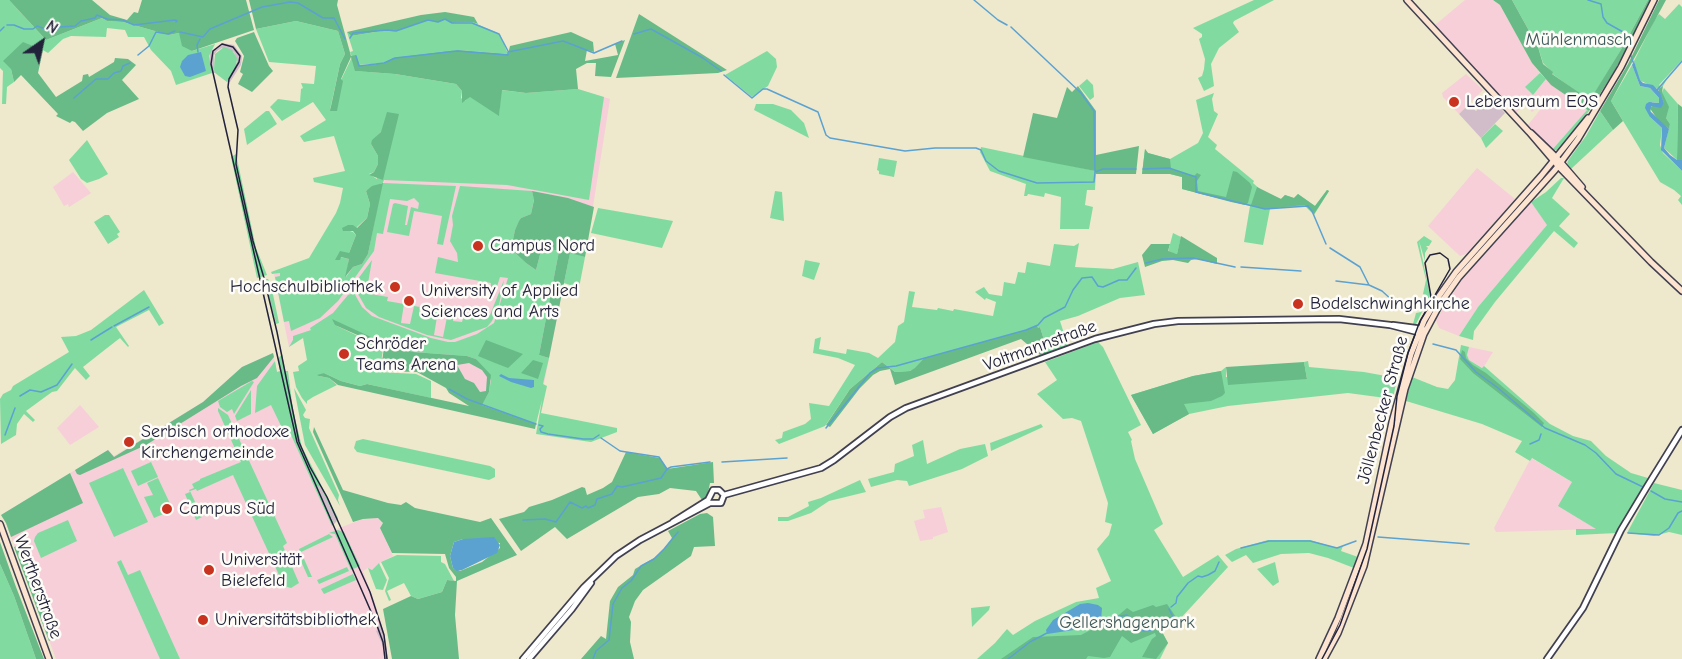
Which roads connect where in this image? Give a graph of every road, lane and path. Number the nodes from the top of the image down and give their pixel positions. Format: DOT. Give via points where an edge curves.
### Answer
graph roads {
  1 [pos="1407,0"];
  2 [pos="1654,0"];
  3 [pos="1529,132"];
  4 [pos="1544,151"];
  5 [pos="1557,162"];
  6 [pos="1548,173"];
  7 [pos="1566,174"];
  8 [pos="1592,200"];
  9 [pos="1682,291"];
  10 [pos="1423,331"];
  11 [pos="1682,430"];
  12 [pos="724,495"];
  13 [pos="711,500"];
  14 [pos="0,524"];
  15 [pos="592,581"];
  16 [pos="49,659"];
  17 [pos="523,659"];
  18 [pos="529,659"];
  19 [pos="1319,659"];
  20 [pos="1324,659"];
  21 [pos="1547,659"];
  1 -- 3 [label="main road"];
  2 -- 5 [label="main road, Jöllenbecker Straße" via="1581,135"];
  3 -- 4 [label="main road"];
  3 -- 5 [label="main road"];
  4 -- 5 [label="main road"];
  4 -- 6 [label="main road"];
  5 -- 6 [label="main road, Jöllenbecker Straße"];
  5 -- 7 [label="main road"];
  5 -- 8 [label="main road"];
  6 -- 7 [label="main road"];
  6 -- 10 [label="main road, Jöllenbecker Straße" via="1439,296"];
  7 -- 8 [label="main road"];
  8 -- 9 [label="main road"];
  10 -- 12 [label="street, Voltmannstraße" via="1401,325 1333,319 1160,323 1105,336 899,412 818,469"];
  10 -- 19 [label="main road, Jöllenbecker Straße" via="1392,422 1366,544"];
  10 -- 20 [label="main road, Jöllenbecker Straße" via="1403,398 1364,566"];
  11 -- 21 [label="street" via="1583,608"];
  12 -- 13 [label="street" via="721,503"];
  12 -- 13 [label="street" via="715,490"];
  13 -- 15 [label="street" via="622,551"];
  14 -- 16 [label="main road, Wertherstraße"];
  15 -- 17 [label="street"];
  15 -- 18 [label="street"];
}
